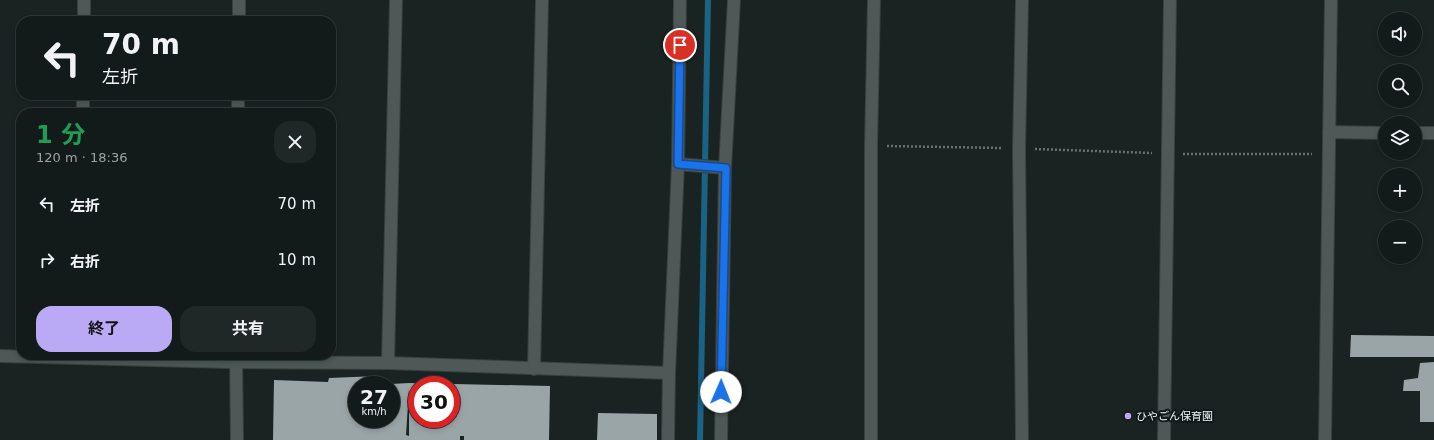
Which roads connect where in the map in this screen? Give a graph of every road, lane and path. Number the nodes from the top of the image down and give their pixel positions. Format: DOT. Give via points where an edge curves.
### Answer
graph roads {
  1 [pos="84,0"];
  2 [pos="239,0"];
  3 [pos="396,0"];
  4 [pos="542,0"];
  5 [pos="680,0"];
  6 [pos="734,0"];
  7 [pos="874,0"];
  8 [pos="1022,0"];
  9 [pos="1170,0"];
  10 [pos="1332,0"];
  11 [pos="84,16"];
  12 [pos="239,16"];
  13 [pos="1329,132"];
  14 [pos="1378,133"];
  15 [pos="1422,133"];
  16 [pos="1434,133"];
  17 [pos="871,146"];
  18 [pos="1019,149"];
  19 [pos="1168,154"];
  20 [pos="1330,155"];
  21 [pos="678,164"];
  22 [pos="726,168"];
  23 [pos="0,356"];
  24 [pos="16,356"];
  25 [pos="236,360"];
  26 [pos="266,360"];
  27 [pos="388,364"];
  28 [pos="534,369"];
  29 [pos="669,373"];
  30 [pos="237,440"];
  31 [pos="668,440"];
  32 [pos="720,440"];
  33 [pos="871,440"];
  34 [pos="1022,440"];
  35 [pos="1164,440"];
  36 [pos="1325,440"];
  1 -- 11 [label="street"];
  2 -- 12 [label="street"];
  3 -- 27 [label="street"];
  4 -- 28 [label="street"];
  5 -- 21 [label="street"];
  6 -- 22 [label="street"];
  7 -- 17 [label="street"];
  8 -- 18 [label="street"];
  9 -- 19 [label="street"];
  10 -- 13 [label="street"];
  13 -- 14 [label="street"];
  13 -- 20 [label="street"];
  15 -- 16 [label="street"];
  17 -- 18 [label="path"];
  17 -- 33 [label="street"];
  18 -- 19 [label="path"];
  18 -- 34 [label="street"];
  19 -- 20 [label="path"];
  19 -- 35 [label="street"];
  20 -- 36 [label="street"];
  21 -- 22 [label="street"];
  21 -- 29 [label="street"];
  22 -- 32 [label="street"];
  23 -- 24 [label="street"];
  25 -- 30 [label="street"];
  26 -- 27 [label="street"];
  27 -- 28 [label="street"];
  28 -- 29 [label="street"];
  29 -- 31 [label="street"];
}
